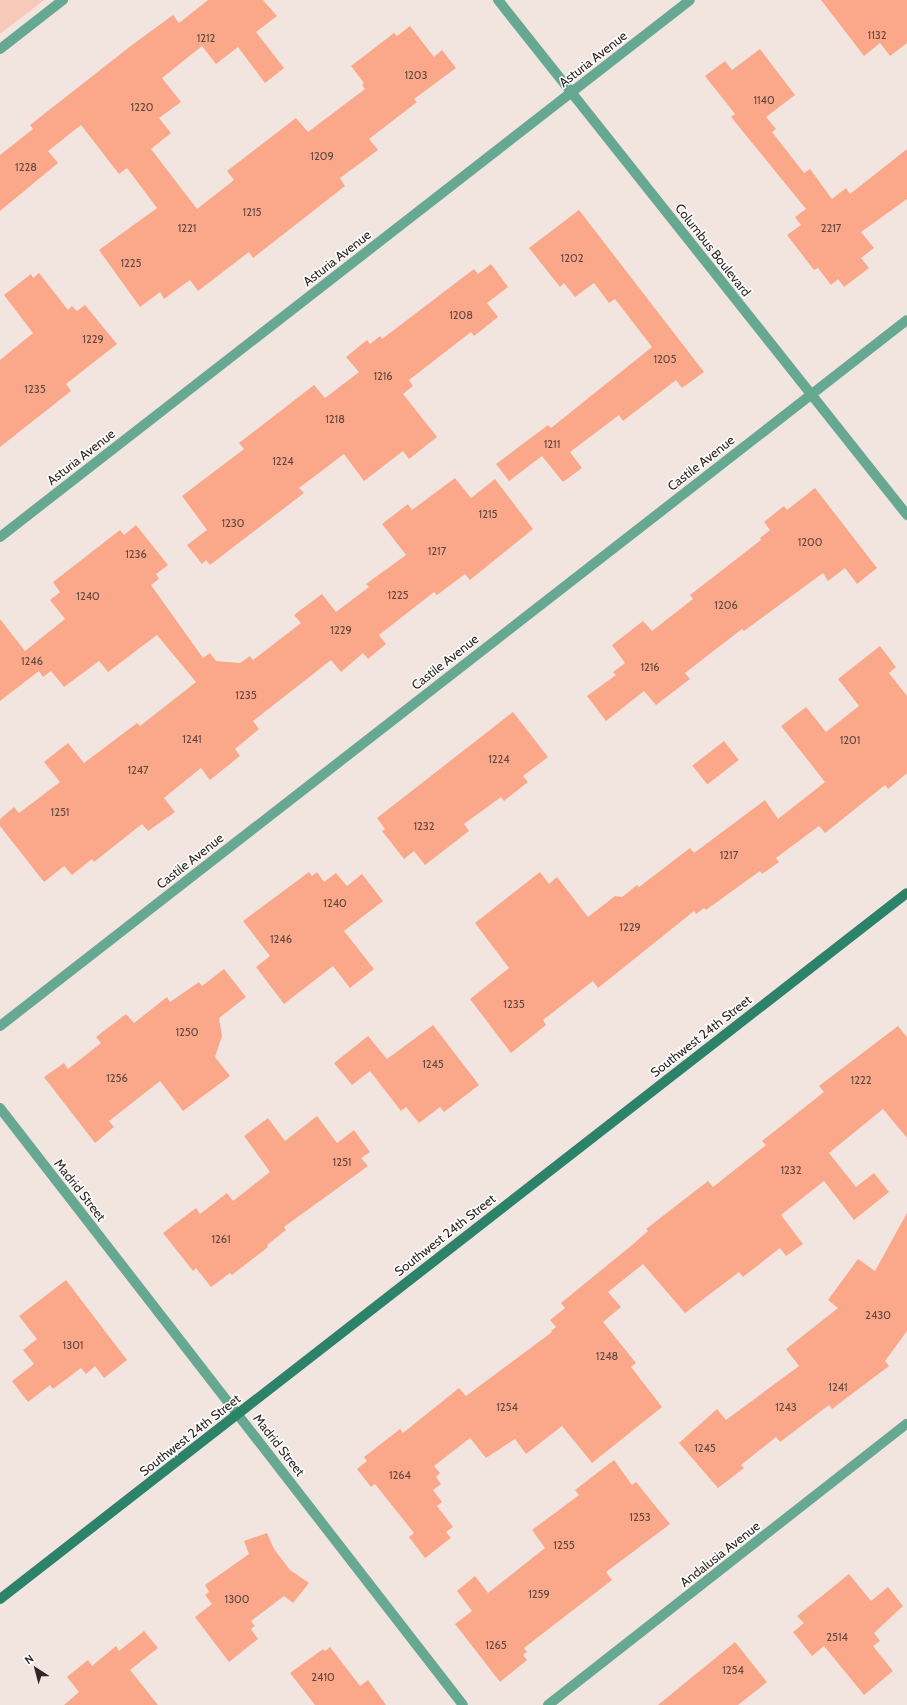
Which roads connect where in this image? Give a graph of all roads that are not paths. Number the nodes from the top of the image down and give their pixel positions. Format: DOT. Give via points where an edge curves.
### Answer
graph roads {
  1 [pos="63,0"];
  2 [pos="498,0"];
  3 [pos="690,0"];
  4 [pos="0,49"];
  5 [pos="571,92"];
  6 [pos="907,320"];
  7 [pos="811,394"];
  8 [pos="907,515"];
  9 [pos="0,537"];
  10 [pos="907,894"];
  11 [pos="0,1026"];
  12 [pos="0,1108"];
  13 [pos="238,1414"];
  14 [pos="907,1424"];
  15 [pos="0,1599"];
  16 [pos="462,1705"];
  17 [pos="548,1705"];
  1 -- 4 [label="street"];
  2 -- 5 [label="street, Columbus Boulevard"];
  3 -- 5 [label="street, Asturia Avenue"];
  5 -- 7 [label="street, Columbus Boulevard"];
  5 -- 9 [label="street, Asturia Avenue"];
  6 -- 7 [label="street, Castile Avenue"];
  7 -- 8 [label="street, Columbus Boulevard"];
  7 -- 11 [label="street, Castile Avenue"];
  10 -- 13 [label="street, Southwest 24th Street"];
  12 -- 13 [label="street, Madrid Street"];
  13 -- 15 [label="street, Southwest 24th Street"];
  13 -- 16 [label="street, Madrid Street"];
  14 -- 17 [label="street, Andalusia Avenue"];
}
